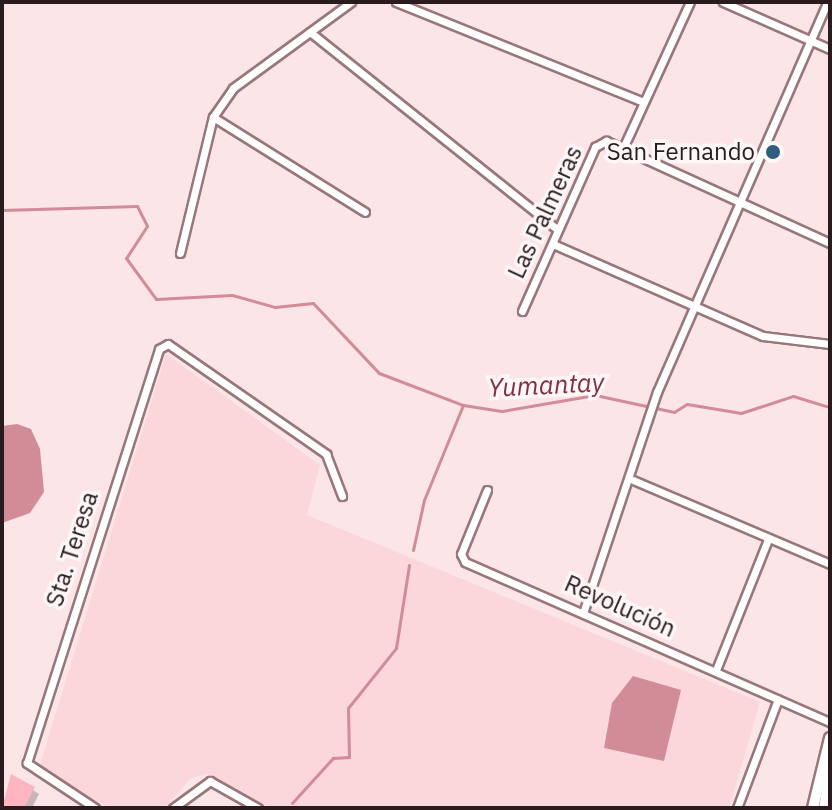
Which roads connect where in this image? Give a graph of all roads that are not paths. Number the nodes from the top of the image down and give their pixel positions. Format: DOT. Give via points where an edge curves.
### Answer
graph roads {
  1 [pos="351,2"];
  2 [pos="396,2"];
  3 [pos="690,2"];
  4 [pos="723,2"];
  5 [pos="827,2"];
  6 [pos="310,32"];
  7 [pos="810,40"];
  8 [pos="830,49"];
  9 [pos="644,102"];
  10 [pos="213,117"];
  11 [pos="624,146"];
  12 [pos="740,199"];
  13 [pos="365,212"];
  14 [pos="558,230"];
  15 [pos="830,243"];
  16 [pos="553,244"];
  17 [pos="180,253"];
  18 [pos="692,308"];
  19 [pos="522,311"];
  20 [pos="830,344"];
  21 [pos="633,480"];
  22 [pos="487,490"];
  23 [pos="342,496"];
  24 [pos="768,539"];
  25 [pos="830,564"];
  26 [pos="584,610"];
  27 [pos="716,670"];
  28 [pos="778,699"];
  29 [pos="830,722"];
  30 [pos="830,738"];
  31 [pos="830,773"];
  32 [pos="827,793"];
  33 [pos="95,808"];
  34 [pos="173,808"];
  35 [pos="258,808"];
  36 [pos="737,808"];
  37 [pos="813,808"];
  38 [pos="824,808"];
  1 -- 6 [label="street"];
  2 -- 9 [label="street"];
  3 -- 9 [label="street"];
  4 -- 7 [label="street"];
  5 -- 7 [label="street"];
  6 -- 10 [label="street" via="233,88"];
  6 -- 14 [label="street"];
  7 -- 8 [label="street"];
  7 -- 12 [label="street"];
  9 -- 11 [label="street"];
  10 -- 13 [label="street"];
  10 -- 17 [label="street"];
  11 -- 12 [label="street"];
  11 -- 14 [label="street, Las Palmeras" via="606,141 595,147"];
  12 -- 15 [label="street"];
  12 -- 18 [label="street"];
  14 -- 16 [label="street, Las Palmeras"];
  16 -- 18 [label="street"];
  16 -- 19 [label="street, Las Palmeras"];
  18 -- 20 [label="street" via="763,336"];
  18 -- 21 [label="street" via="657,392"];
  21 -- 24 [label="street"];
  21 -- 26 [label="street"];
  22 -- 26 [label="street, Revolución" via="462,558"];
  23 -- 33 [label="street, Sta. Teresa" via="326,454 162,345 28,767"];
  24 -- 25 [label="street"];
  24 -- 27 [label="street"];
  26 -- 27 [label="street, Revolución"];
  27 -- 28 [label="street, Revolución"];
  28 -- 29 [label="street, Revolución"];
  28 -- 36 [label="street"];
  30 -- 37 [label="main road"];
  31 -- 32 [label="main road"];
  32 -- 38 [label="main road"];
  34 -- 35 [label="street" via="210,781"];
}
